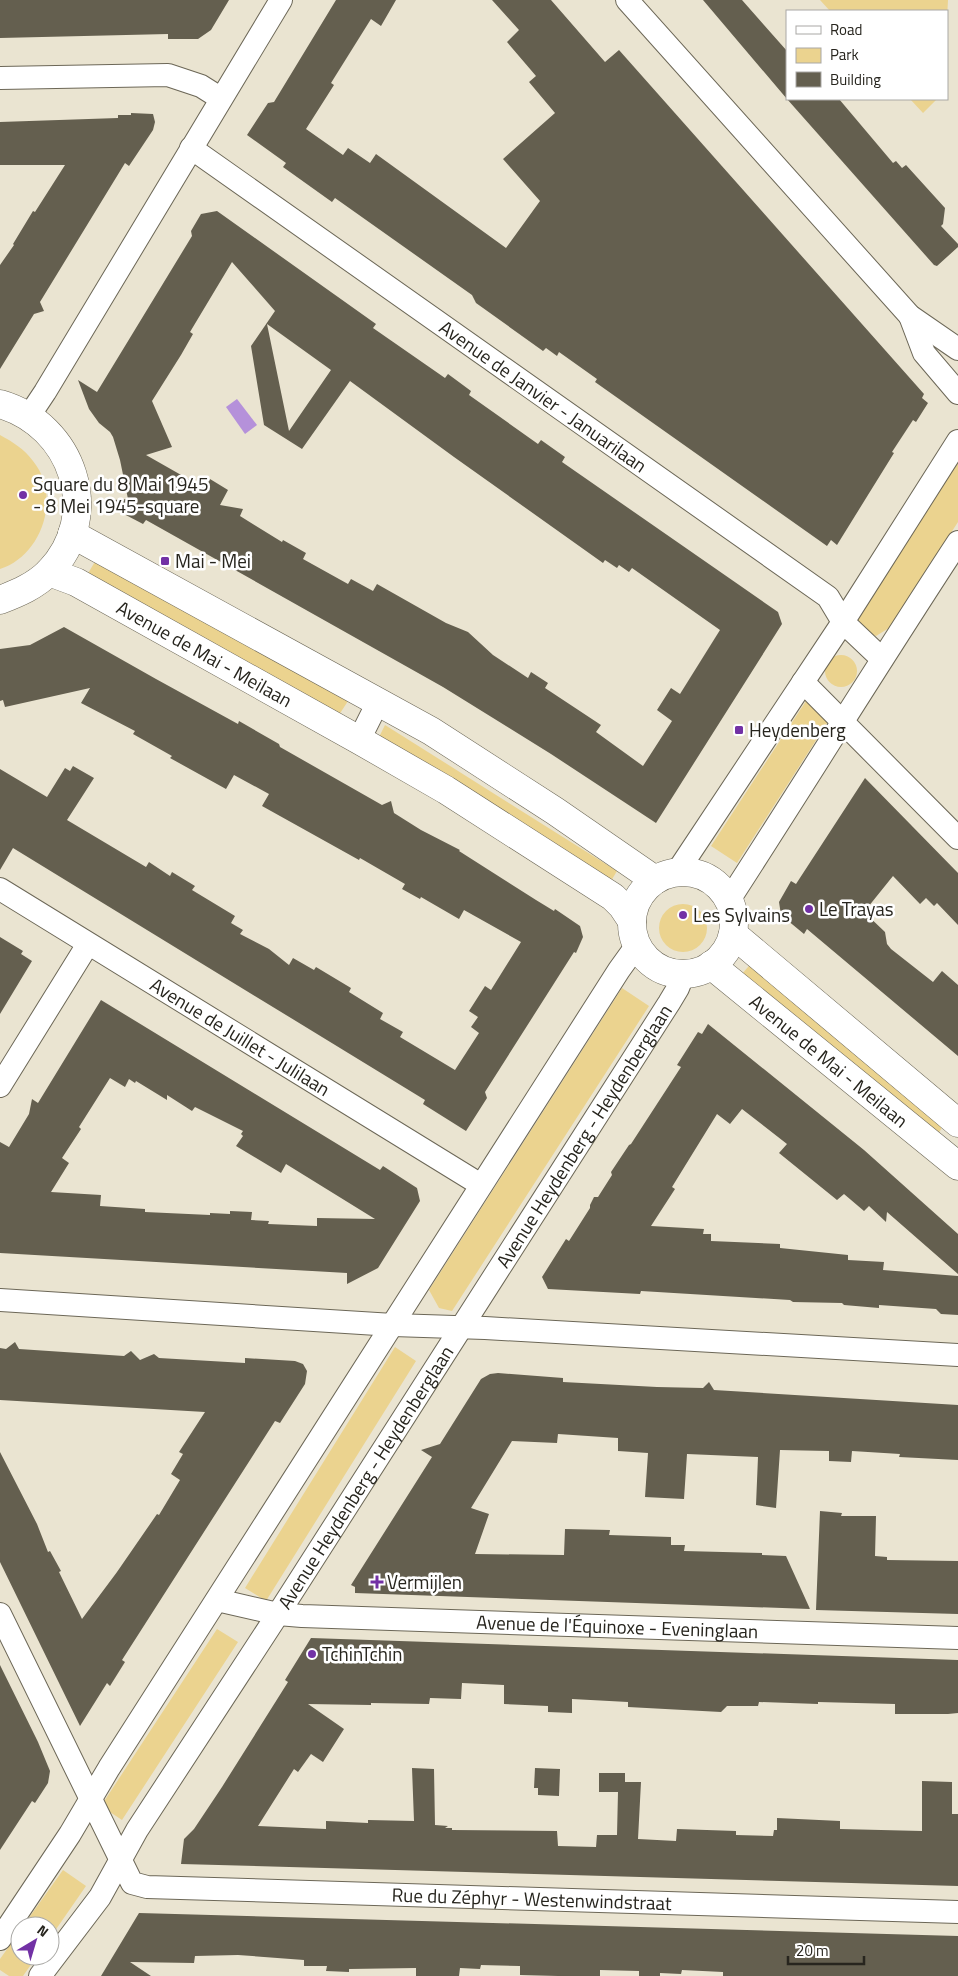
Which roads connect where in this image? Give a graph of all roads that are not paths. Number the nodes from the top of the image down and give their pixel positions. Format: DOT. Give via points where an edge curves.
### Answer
graph roads {
  1 [pos="281,0"];
  2 [pos="627,0"];
  3 [pos="0,78"];
  4 [pos="220,98"];
  5 [pos="192,148"];
  6 [pos="910,316"];
  7 [pos="958,349"];
  8 [pos="958,393"];
  9 [pos="0,404"];
  10 [pos="29,416"];
  11 [pos="958,441"];
  12 [pos="72,534"];
  13 [pos="958,542"];
  14 [pos="49,572"];
  15 [pos="0,600"];
  16 [pos="843,622"];
  17 [pos="882,659"];
  18 [pos="803,682"];
  19 [pos="378,702"];
  20 [pos="844,722"];
  21 [pos="359,740"];
  22 [pos="958,838"];
  23 [pos="666,876"];
  24 [pos="0,889"];
  25 [pos="729,900"];
  26 [pos="635,933"];
  27 [pos="733,934"];
  28 [pos="88,944"];
  29 [pos="711,965"];
  30 [pos="684,973"];
  31 [pos="0,1086"];
  32 [pos="958,1123"];
  33 [pos="955,1156"];
  34 [pos="481,1185"];
  35 [pos="0,1300"];
  36 [pos="393,1325"];
  37 [pos="461,1327"];
  38 [pos="958,1354"];
  39 [pos="218,1600"];
  40 [pos="0,1614"];
  41 [pos="278,1614"];
  42 [pos="958,1638"];
  43 [pos="91,1799"];
  44 [pos="120,1860"];
  45 [pos="958,1912"];
  46 [pos="0,1939"];
  47 [pos="40,1976"];
  1 -- 4 [label="street"];
  2 -- 6 [label="street"];
  3 -- 4 [label="street" via="168,75 201,86"];
  4 -- 5 [label="street"];
  5 -- 10 [label="street"];
  5 -- 16 [label="street, Avenue de Janvier - Januarilaan" via="828,597"];
  6 -- 7 [label="street"];
  6 -- 8 [label="street" via="924,353"];
  9 -- 10 [label="street"];
  10 -- 12 [label="street" via="57,442 74,476 77,496"];
  11 -- 16 [label="street"];
  12 -- 14 [label="street"];
  12 -- 19 [label="street"];
  13 -- 17 [label="street"];
  14 -- 15 [label="street" via="18,594"];
  14 -- 21 [label="street, Avenue de Mai - Meilaan" via="76,582"];
  16 -- 17 [label="street, Avenue de Janvier - Januarilaan"];
  16 -- 18 [label="street"];
  17 -- 20 [label="street"];
  18 -- 20 [label="street"];
  18 -- 23 [label="street"];
  19 -- 21 [label="street"];
  19 -- 23 [label="street"];
  20 -- 22 [label="street"];
  20 -- 25 [label="street"];
  21 -- 26 [label="street, Avenue de Mai - Meilaan" via="446,790 612,897 622,906"];
  23 -- 25 [label="street" via="690,872 713,881"];
  23 -- 26 [label="street" via="641,893 636,902"];
  24 -- 28 [label="street, Avenue de Juillet - Julilaan"];
  25 -- 27 [label="street" via="734,917"];
  26 -- 30 [label="street, Avenue de Mai - Meilaan" via="644,954 661,969"];
  26 -- 34 [label="street" via="619,970"];
  27 -- 29 [label="street, Avenue de Mai - Meilaan" via="721,957"];
  27 -- 32 [label="street, Avenue de Mai - Meilaan"];
  28 -- 31 [label="street"];
  28 -- 34 [label="street, Avenue de Juillet - Julilaan"];
  29 -- 30 [label="street, Avenue de Mai - Meilaan" via="693,973"];
  29 -- 33 [label="street, Avenue de Mai - Meilaan"];
  30 -- 37 [label="street, Avenue Heydenberg - Heydenberglaan" via="669,1003"];
  34 -- 36 [label="street"];
  35 -- 36 [label="street"];
  36 -- 37 [label="street"];
  36 -- 39 [label="street"];
  37 -- 38 [label="street"];
  37 -- 41 [label="street, Avenue Heydenberg - Heydenberglaan"];
  39 -- 41 [label="street, Avenue de l'Équinoxe - Eveninglaan"];
  39 -- 43 [label="street"];
  40 -- 43 [label="street, Rue du Zéphyr - Westenwindstraat"];
  41 -- 42 [label="street, Avenue de l'Équinoxe - Eveninglaan"];
  41 -- 44 [label="street, Avenue Heydenberg - Heydenberglaan"];
  43 -- 44 [label="street, Rue du Zéphyr - Westenwindstraat"];
  43 -- 46 [label="street"];
  44 -- 45 [label="street, Rue du Zéphyr - Westenwindstraat" via="132,1883 147,1887"];
  44 -- 47 [label="street, Avenue Heydenberg - Heydenberglaan" via="100,1897"];
}
